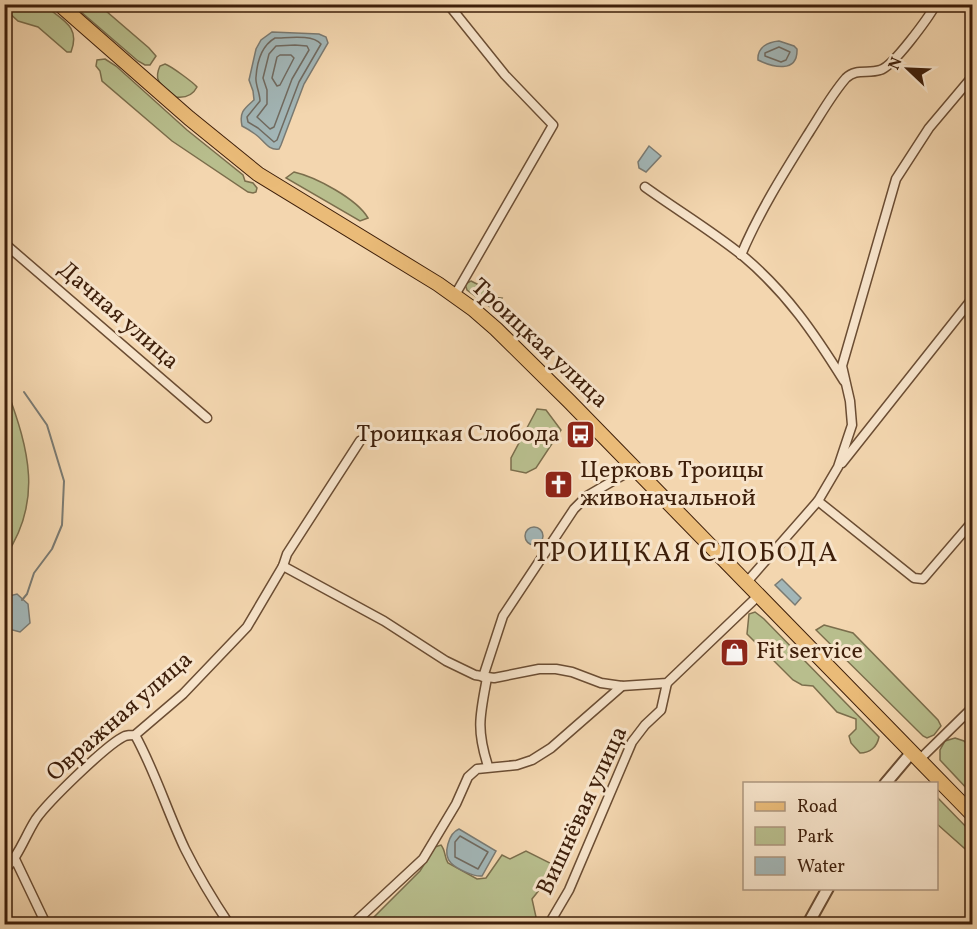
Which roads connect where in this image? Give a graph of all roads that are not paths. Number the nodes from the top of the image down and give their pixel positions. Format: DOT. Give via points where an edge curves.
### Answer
graph roads {
  1 [pos="59,4"];
  2 [pos="448,4"];
  3 [pos="936,4"];
  4 [pos="972,77"];
  5 [pos="645,187"];
  6 [pos="4,243"];
  7 [pos="741,255"];
  8 [pos="454,295"];
  9 [pos="972,299"];
  10 [pos="847,387"];
  11 [pos="207,418"];
  12 [pos="360,441"];
  13 [pos="838,467"];
  14 [pos="635,468"];
  15 [pos="818,501"];
  16 [pos="972,522"];
  17 [pos="284,566"];
  18 [pos="746,583"];
  19 [pos="758,596"];
  20 [pos="485,677"];
  21 [pos="667,683"];
  22 [pos="622,686"];
  23 [pos="972,708"];
  24 [pos="135,735"];
  25 [pos="916,755"];
  26 [pos="488,766"];
  27 [pos="886,782"];
  28 [pos="972,814"];
  29 [pos="15,859"];
  30 [pos="4,872"];
  31 [pos="827,890"];
  32 [pos="46,924"];
  33 [pos="229,924"];
  34 [pos="353,924"];
  35 [pos="549,924"];
  36 [pos="808,924"];
  1 -- 8 [label="main road, Троицкая улица" via="258,174"];
  2 -- 8 [label="street" via="505,75 553,125"];
  3 -- 7 [label="street" via="893,61 882,70 856,71 847,77 789,163"];
  4 -- 10 [label="street" via="929,128 896,179 842,366"];
  5 -- 7 [label="street"];
  6 -- 11 [label="street, Дачная улица"];
  7 -- 10 [label="street" via="807,323"];
  8 -- 14 [label="main road, Троицкая улица" via="506,338"];
  9 -- 13 [label="street"];
  10 -- 13 [label="street" via="852,424"];
  12 -- 17 [label="street, Овражная улица" via="287,554"];
  13 -- 15 [label="street"];
  14 -- 18 [label="main road, Троицкая улица"];
  14 -- 20 [label="street" via="587,496 573,509 503,616"];
  15 -- 16 [label="street" via="914,578 923,579"];
  15 -- 18 [label="street"];
  17 -- 20 [label="street" via="384,621 446,661"];
  17 -- 24 [label="street, Овражная улица" via="247,627 183,694"];
  18 -- 19 [label="main road, Троицкая улица"];
  19 -- 21 [label="street"];
  19 -- 25 [label="main road, Троицкая улица"];
  20 -- 22 [label="street" via="556,669"];
  20 -- 26 [label="street" via="479,730"];
  21 -- 22 [label="street"];
  21 -- 35 [label="street, Вишнёвая улица" via="661,710 632,742 569,890"];
  22 -- 26 [label="street" via="532,760"];
  23 -- 25 [label="street"];
  24 -- 29 [label="street, Овражная улица" via="125,736 97,757 57,796 37,818"];
  24 -- 33 [label="street" via="184,847"];
  25 -- 27 [label="street"];
  25 -- 28 [label="main road, Троицкая улица"];
  26 -- 34 [label="street" via="468,777 423,859"];
  29 -- 30 [label="street, Овражная улица"];
  29 -- 32 [label="street"];
  31 -- 36 [label="street"];
}
